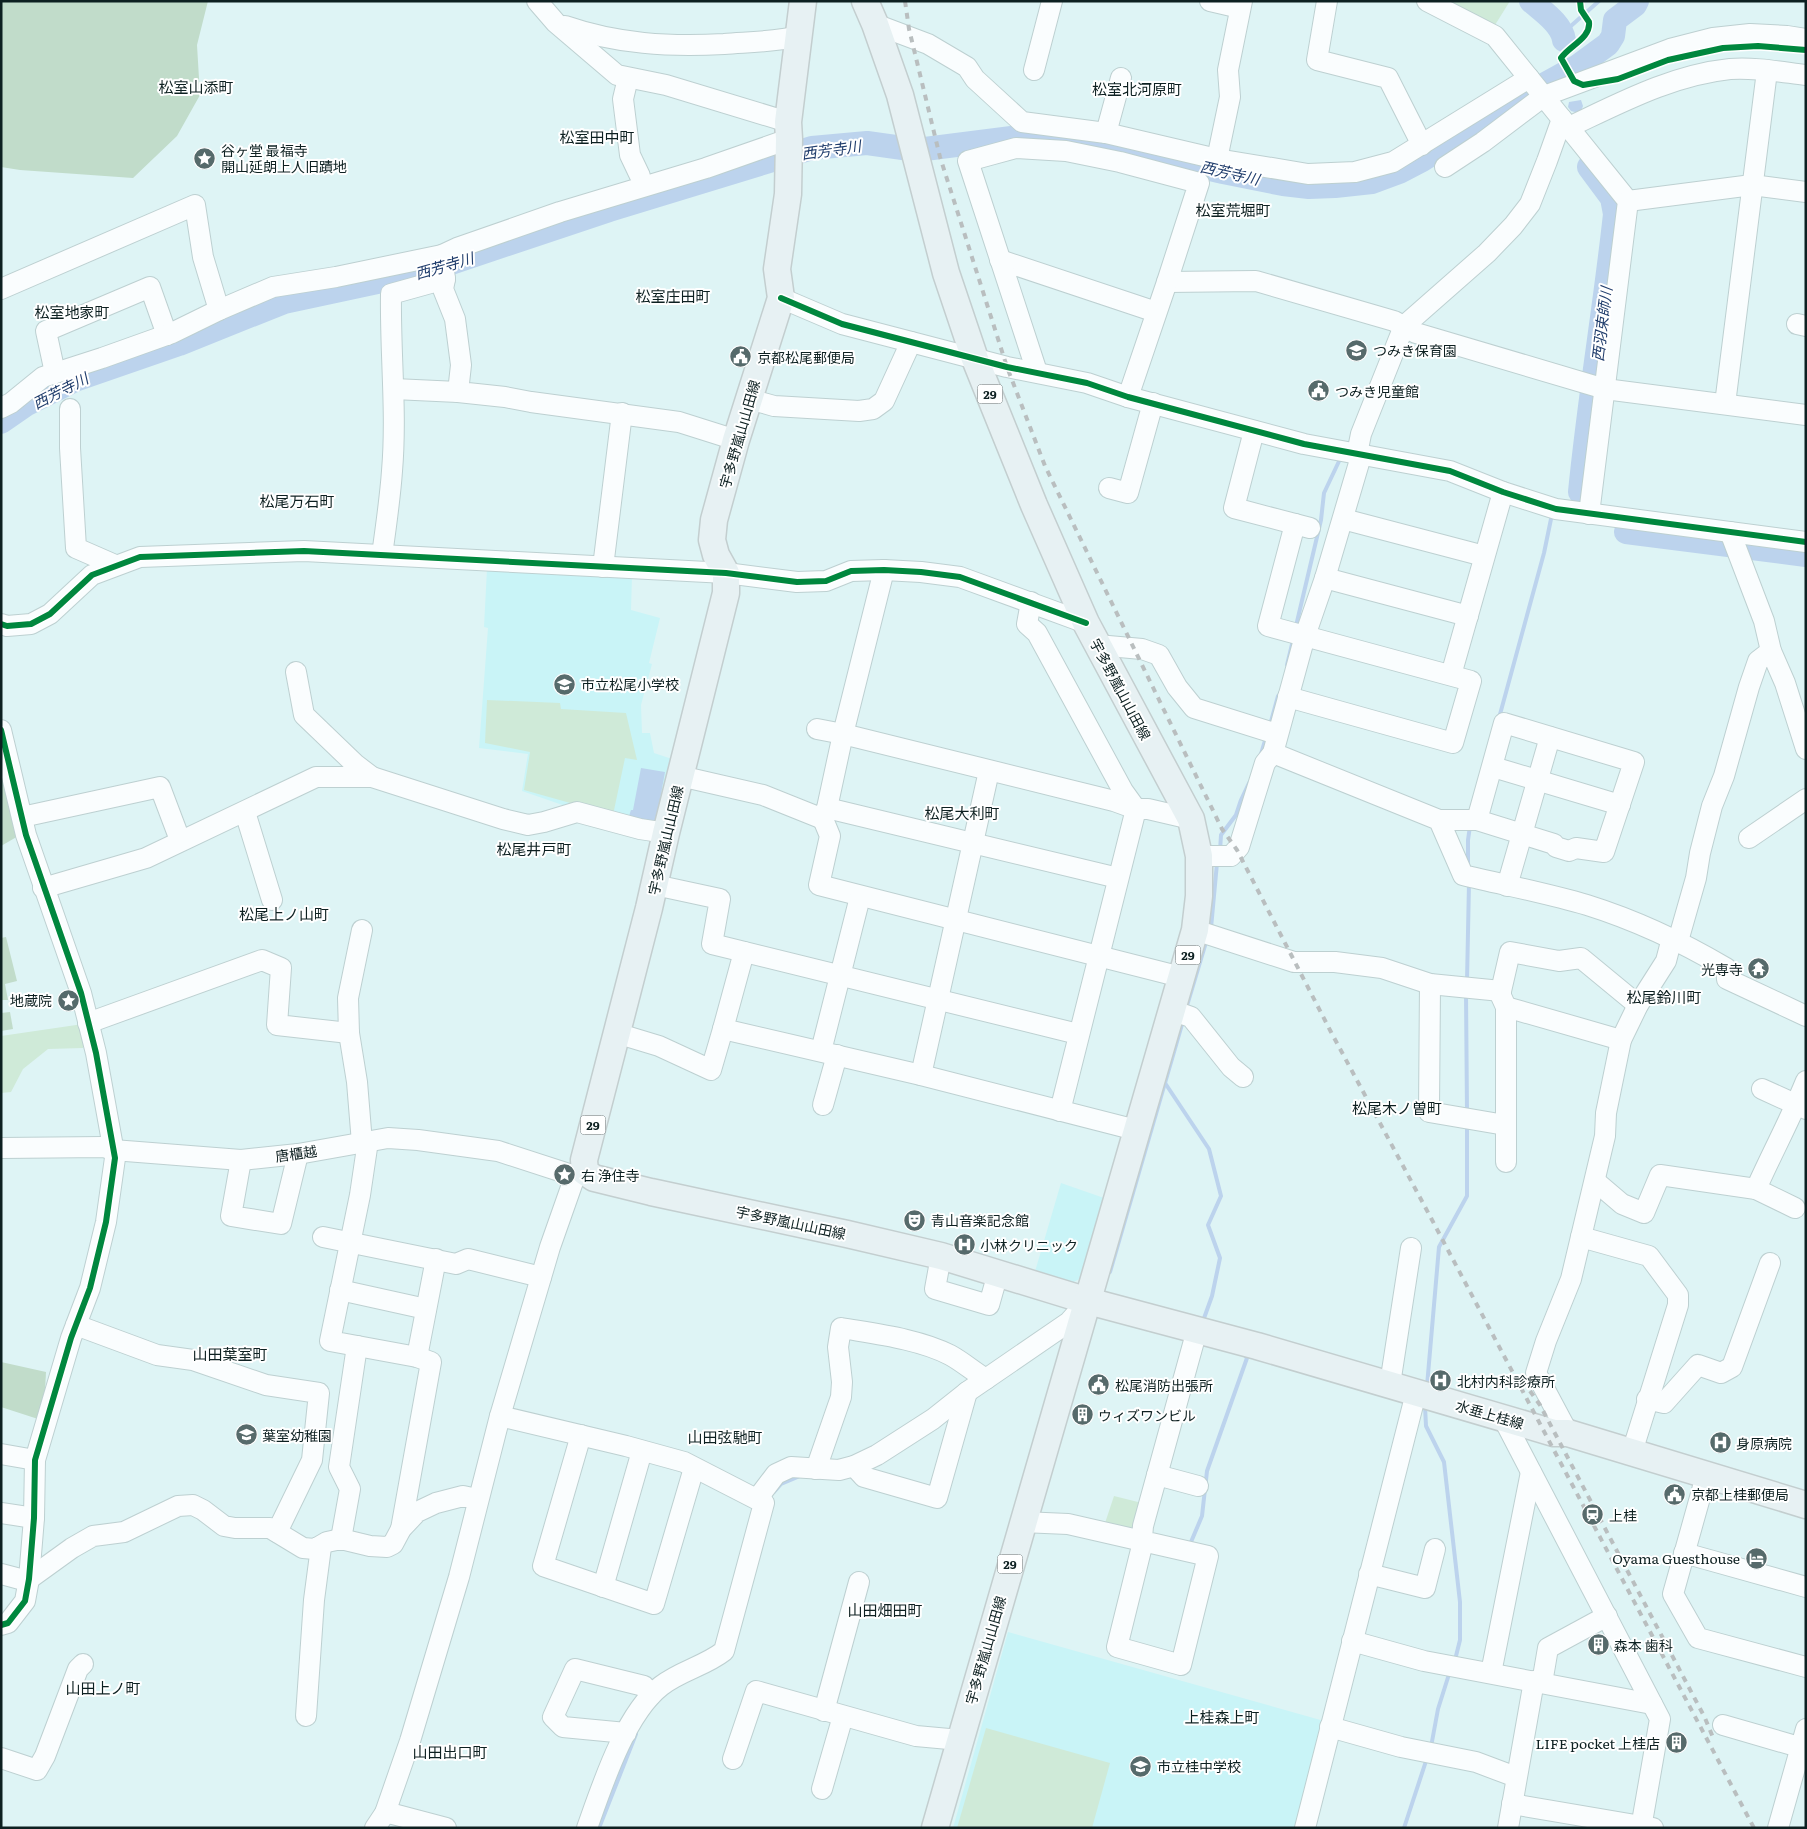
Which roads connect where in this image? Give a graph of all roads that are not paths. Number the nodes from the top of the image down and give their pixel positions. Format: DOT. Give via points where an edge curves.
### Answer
graph roads {
  1 [pos="537,1"];
  2 [pos="803,1"];
  3 [pos="1052,1"];
  4 [pos="1210,1"];
  5 [pos="1327,1"];
  6 [pos="1427,1"];
  7 [pos="1241,5"];
  8 [pos="870,12"];
  9 [pos="556,23"];
  10 [pos="800,36"];
  11 [pos="1806,39"];
  12 [pos="1034,70"];
  13 [pos="1767,71"];
  14 [pos="1806,75"];
  15 [pos="628,78"];
  16 [pos="1121,78"];
  17 [pos="1529,78"];
  18 [pos="1544,96"];
  19 [pos="1565,123"];
  20 [pos="1106,133"];
  21 [pos="789,142"];
  22 [pos="1422,146"];
  23 [pos="1217,159"];
  24 [pos="1446,167"];
  25 [pos="640,176"];
  26 [pos="1752,185"];
  27 [pos="1806,192"];
  28 [pos="1628,201"];
  29 [pos="442,255"];
  30 [pos="1000,260"];
  31 [pos="445,279"];
  32 [pos="1167,282"];
  33 [pos="1,289"];
  34 [pos="782,298"];
  35 [pos="219,310"];
  36 [pos="1156,312"];
  37 [pos="1399,324"];
  38 [pos="167,334"];
  39 [pos="911,342"];
  40 [pos="975,358"];
  41 [pos="1037,372"];
  42 [pos="55,373"];
  43 [pos="1596,386"];
  44 [pos="394,388"];
  45 [pos="458,392"];
  46 [pos="1128,397"];
  47 [pos="749,399"];
  48 [pos="1153,403"];
  49 [pos="1725,404"];
  50 [pos="1,408"];
  51 [pos="70,409"];
  52 [pos="622,413"];
  53 [pos="1806,415"];
  54 [pos="1254,431"];
  55 [pos="736,440"];
  56 [pos="1357,454"];
  57 [pos="1503,492"];
  58 [pos="1127,493"];
  59 [pos="1589,514"];
  60 [pos="1344,518"];
  61 [pos="1733,541"];
  62 [pos="1806,542"];
  63 [pos="382,555"];
  64 [pos="1484,556"];
  65 [pos="115,565"];
  66 [pos="603,567"];
  67 [pos="884,570"];
  68 [pos="726,573"];
  69 [pos="1325,578"];
  70 [pos="1031,602"];
  71 [pos="1468,616"];
  72 [pos="1,624"];
  73 [pos="1092,634"];
  74 [pos="1305,636"];
  75 [pos="1771,650"];
  76 [pos="296,672"];
  77 [pos="1451,675"];
  78 [pos="1288,697"];
  79 [pos="816,729"];
  80 [pos="1,730"];
  81 [pos="843,734"];
  82 [pos="1550,737"];
  83 [pos="1275,744"];
  84 [pos="1806,749"];
  85 [pos="1492,767"];
  86 [pos="990,770"];
  87 [pos="680,776"];
  88 [pos="372,778"];
  89 [pos="1538,780"];
  90 [pos="1806,799"];
  91 [pos="1620,805"];
  92 [pos="1136,809"];
  93 [pos="245,812"];
  94 [pos="825,813"];
  95 [pos="22,817"];
  96 [pos="1191,819"];
  97 [pos="1439,820"];
  98 [pos="1477,820"];
  99 [pos="666,834"];
  100 [pos="1523,834"];
  101 [pos="1749,838"];
  102 [pos="180,840"];
  103 [pos="973,843"];
  104 [pos="1199,856"];
  105 [pos="1118,878"];
  106 [pos="655,886"];
  107 [pos="1507,886"];
  108 [pos="43,888"];
  109 [pos="860,897"];
  110 [pos="272,900"];
  111 [pos="956,919"];
  112 [pos="362,930"];
  113 [pos="1204,933"];
  114 [pos="1675,939"];
  115 [pos="744,952"];
  116 [pos="1099,955"];
  117 [pos="840,975"];
  118 [pos="1181,977"];
  119 [pos="1430,984"];
  120 [pos="1504,999"];
  121 [pos="938,1000"];
  122 [pos="1638,1005"];
  123 [pos="1171,1010"];
  124 [pos="1806,1016"];
  125 [pos="88,1023"];
  126 [pos="723,1028"];
  127 [pos="616,1033"];
  128 [pos="349,1034"];
  129 [pos="1078,1034"];
  130 [pos="1621,1040"];
  131 [pos="829,1053"];
  132 [pos="921,1075"];
  133 [pos="1243,1077"];
  134 [pos="1806,1081"];
  135 [pos="1762,1089"];
  136 [pos="823,1105"];
  137 [pos="1801,1107"];
  138 [pos="1060,1112"];
  139 [pos="1505,1125"];
  140 [pos="1136,1130"];
  141 [pos="365,1142"];
  142 [pos="1,1148"];
  143 [pos="113,1150"];
  144 [pos="298,1154"];
  145 [pos="240,1160"];
  146 [pos="1506,1162"];
  147 [pos="580,1174"];
  148 [pos="1595,1181"];
  149 [pos="1756,1189"];
  150 [pos="1795,1208"];
  151 [pos="324,1237"];
  152 [pos="1581,1237"];
  153 [pos="349,1243"];
  154 [pos="1411,1248"];
  155 [pos="436,1259"];
  156 [pos="1770,1263"];
  157 [pos="541,1277"];
  158 [pos="340,1290"];
  159 [pos="1088,1301"];
  160 [pos="426,1309"];
  161 [pos="76,1325"];
  162 [pos="1196,1330"];
  163 [pos="357,1346"];
  164 [pos="417,1357"];
  165 [pos="986,1380"];
  166 [pos="1390,1384"];
  167 [pos="967,1392"];
  168 [pos="1416,1393"];
  169 [pos="1647,1399"];
  170 [pos="500,1416"];
  171 [pos="1503,1418"];
  172 [pos="1568,1433"];
  173 [pos="581,1435"];
  174 [pos="642,1451"];
  175 [pos="1632,1452"];
  176 [pos="1,1454"];
  177 [pos="35,1460"];
  178 [pos="854,1466"];
  179 [pos="694,1468"];
  180 [pos="816,1469"];
  181 [pos="1531,1472"];
  182 [pos="1157,1475"];
  183 [pos="1706,1476"];
  184 [pos="1198,1486"];
  185 [pos="477,1499"];
  186 [pos="757,1499"];
  187 [pos="1806,1505"];
  188 [pos="1,1513"];
  189 [pos="34,1518"];
  190 [pos="1022,1522"];
  191 [pos="401,1529"];
  192 [pos="277,1532"];
  193 [pos="341,1539"];
  194 [pos="1141,1539"];
  195 [pos="320,1547"];
  196 [pos="1435,1549"];
  197 [pos="1684,1553"];
  198 [pos="1,1574"];
  199 [pos="1369,1574"];
  200 [pos="29,1579"];
  201 [pos="859,1582"];
  202 [pos="603,1586"];
  203 [pos="1806,1587"];
  204 [pos="1607,1616"];
  205 [pos="1,1625"];
  206 [pos="1352,1641"];
  207 [pos="83,1664"];
  208 [pos="1806,1667"];
  209 [pos="1491,1673"];
  210 [pos="1538,1682"];
  211 [pos="650,1696"];
  212 [pos="1652,1704"];
  213 [pos="824,1710"];
  214 [pos="306,1716"];
  215 [pos="843,1716"];
  216 [pos="1723,1725"];
  217 [pos="1330,1727"];
  218 [pos="626,1733"];
  219 [pos="960,1740"];
  220 [pos="1804,1742"];
  221 [pos="1,1758"];
  222 [pos="734,1759"];
  223 [pos="1516,1777"];
  224 [pos="822,1789"];
  225 [pos="1512,1804"];
  226 [pos="380,1821"];
  227 [pos="1645,1827"];
  228 [pos="446,1828"];
  229 [pos="587,1828"];
  230 [pos="935,1828"];
  231 [pos="1305,1828"];
  232 [pos="1508,1828"];
  233 [pos="1779,1828"];
  1 -- 9 [label="street"];
  2 -- 10 [label="main road, 宇多野嵐山山田線 / 29"];
  3 -- 12 [label="street"];
  4 -- 7 [label="street"];
  5 -- 22 [label="street" via="1317,60 1388,78"];
  6 -- 17 [label="street" via="1495,36"];
  7 -- 23 [label="street" via="1228,70 1230,97"];
  8 -- 20 [label="street" via="967,67 975,79 1022,122"];
  8 -- 40 [label="main road, 宇多野嵐山山田線 / 29" via="900,95 946,273"];
  9 -- 10 [label="street" via="584,33 644,44 693,46 775,41"];
  9 -- 15 [label="street" via="617,75"];
  10 -- 21 [label="main road, 宇多野嵐山山田線 / 29"];
  11 -- 18 [label="street" via="1750,34 1713,38 1670,49"];
  13 -- 14 [label="street"];
  13 -- 19 [label="street" via="1730,69 1685,78"];
  13 -- 26 [label="street"];
  15 -- 21 [label="street" via="666,85"];
  15 -- 25 [label="street" via="623,99 630,156"];
  16 -- 20 [label="street"];
  17 -- 18 [label="street"];
  17 -- 22 [label="street"];
  18 -- 19 [label="street"];
  18 -- 24 [label="street"];
  19 -- 28 [label="street"];
  19 -- 37 [label="street" via="1530,204 1518,219 1487,253"];
  20 -- 23 [label="street"];
  21 -- 29 [label="street" via="560,212"];
  21 -- 34 [label="main road, 宇多野嵐山山田線 / 29" via="788,194 777,269"];
  22 -- 23 [label="street" via="1393,162 1354,172 1308,174"];
  26 -- 27 [label="street"];
  26 -- 28 [label="street"];
  26 -- 49 [label="street"];
  28 -- 43 [label="street"];
  29 -- 31 [label="street"];
  29 -- 35 [label="street" via="273,287"];
  30 -- 32 [label="street" via="968,161 1016,148 1066,151 1199,183"];
  30 -- 36 [label="street"];
  30 -- 41 [label="street"];
  31 -- 44 [label="street" via="391,294"];
  31 -- 45 [label="street" via="443,289 455,319 461,366"];
  32 -- 36 [label="street"];
  32 -- 37 [label="street" via="1256,281"];
  33 -- 35 [label="street" via="195,205 202,257"];
  34 -- 39 [label="street" via="842,324"];
  34 -- 47 [label="main road, 宇多野嵐山山田線 / 29"];
  35 -- 38 [label="street"];
  36 -- 46 [label="street"];
  37 -- 43 [label="street" via="1416,333"];
  37 -- 56 [label="street"];
  38 -- 42 [label="street"];
  38 -- 42 [label="street" via="150,287 46,331"];
  39 -- 40 [label="street"];
  39 -- 47 [label="street" via="884,401 873,409 774,406"];
  40 -- 41 [label="street"];
  40 -- 73 [label="main road, 宇多野嵐山山田線 / 29" via="1034,505"];
  41 -- 46 [label="street"];
  42 -- 50 [label="street" via="43,377"];
  43 -- 49 [label="street"];
  43 -- 59 [label="street"];
  44 -- 45 [label="street"];
  44 -- 63 [label="street" via="392,470"];
  45 -- 52 [label="street"];
  46 -- 48 [label="street"];
  47 -- 55 [label="main road, 宇多野嵐山山田線 / 29"];
  48 -- 54 [label="street"];
  48 -- 58 [label="street"];
  49 -- 53 [label="street"];
  51 -- 65 [label="street" via="76,548"];
  52 -- 55 [label="street" via="679,422"];
  52 -- 66 [label="street"];
  54 -- 56 [label="street"];
  54 -- 74 [label="street" via="1234,508 1303,526 1268,626"];
  55 -- 68 [label="main road, 宇多野嵐山山田線 / 29" via="714,520 712,540"];
  56 -- 57 [label="street" via="1450,471"];
  56 -- 60 [label="street" via="1359,463"];
  57 -- 59 [label="street" via="1556,509"];
  57 -- 64 [label="street"];
  59 -- 61 [label="street"];
  60 -- 64 [label="street"];
  60 -- 69 [label="street"];
  61 -- 62 [label="street"];
  61 -- 75 [label="street" via="1764,621"];
  63 -- 65 [label="street" via="304,551 179,554 140,557"];
  63 -- 66 [label="street"];
  64 -- 71 [label="street"];
  65 -- 72 [label="street" via="92,575 50,614 30,624"];
  66 -- 68 [label="street"];
  67 -- 68 [label="street" via="851,571 826,581 797,582"];
  67 -- 70 [label="street" via="960,577"];
  67 -- 81 [label="street"];
  68 -- 87 [label="main road, 宇多野嵐山山田線 / 29" via="726,593"];
  69 -- 71 [label="street"];
  69 -- 74 [label="street"];
  70 -- 73 [label="street"];
  70 -- 92 [label="street" via="1027,624 1037,633 1123,791"];
  71 -- 77 [label="street"];
  73 -- 83 [label="street" via="1159,655 1177,687 1194,708"];
  73 -- 96 [label="main road, 宇多野嵐山山田線 / 29"];
  74 -- 77 [label="street"];
  74 -- 78 [label="street"];
  75 -- 84 [label="street" via="1786,683"];
  75 -- 114 [label="street" via="1758,661 1752,678 1724,776 1712,806 1696,878"];
  76 -- 88 [label="street" via="304,715"];
  77 -- 78 [label="street" via="1471,681 1453,742"];
  78 -- 83 [label="street"];
  79 -- 81 [label="street"];
  80 -- 95 [label="street"];
  81 -- 86 [label="street"];
  81 -- 94 [label="street"];
  82 -- 85 [label="street" via="1504,723"];
  82 -- 89 [label="street"];
  82 -- 91 [label="street" via="1634,762"];
  83 -- 97 [label="street"];
  83 -- 104 [label="street" via="1265,763 1240,847 1231,856"];
  85 -- 89 [label="street"];
  85 -- 98 [label="street"];
  86 -- 92 [label="street"];
  86 -- 103 [label="street"];
  87 -- 94 [label="street"];
  87 -- 99 [label="main road, 宇多野嵐山山田線 / 29"];
  88 -- 93 [label="street" via="316,777"];
  88 -- 99 [label="street" via="528,825 577,812"];
  89 -- 91 [label="street"];
  89 -- 100 [label="street"];
  90 -- 101 [label="street"];
  91 -- 100 [label="street" via="1604,852 1576,848 1569,851"];
  92 -- 96 [label="street"];
  92 -- 105 [label="street"];
  93 -- 102 [label="street"];
  93 -- 110 [label="street"];
  94 -- 103 [label="street"];
  94 -- 109 [label="street" via="830,836 819,885"];
  95 -- 102 [label="street" via="160,787"];
  95 -- 108 [label="street"];
  96 -- 104 [label="main road, 宇多野嵐山山田線 / 29"];
  97 -- 98 [label="street"];
  97 -- 107 [label="street" via="1463,875"];
  98 -- 100 [label="street"];
  99 -- 106 [label="main road, 宇多野嵐山山田線 / 29"];
  100 -- 107 [label="street"];
  102 -- 108 [label="street" via="146,858"];
  103 -- 105 [label="street"];
  103 -- 111 [label="street"];
  104 -- 113 [label="main road, 宇多野嵐山山田線 / 29" via="1199,896"];
  105 -- 116 [label="street"];
  106 -- 115 [label="street" via="720,899 712,944"];
  106 -- 127 [label="main road, 宇多野嵐山山田線 / 29"];
  107 -- 114 [label="street" via="1585,905"];
  108 -- 125 [label="street" via="81,993"];
  109 -- 111 [label="street"];
  109 -- 117 [label="street"];
  111 -- 116 [label="street"];
  111 -- 121 [label="street"];
  112 -- 128 [label="street" via="348,998"];
  113 -- 118 [label="main road, 宇多野嵐山山田線 / 29"];
  113 -- 119 [label="street" via="1294,962 1335,962 1382,968"];
  114 -- 122 [label="street" via="1666,962"];
  114 -- 124 [label="street" via="1726,968 1727,979"];
  115 -- 117 [label="street"];
  115 -- 126 [label="street"];
  116 -- 118 [label="street"];
  116 -- 129 [label="street"];
  117 -- 121 [label="street"];
  117 -- 131 [label="street"];
  118 -- 123 [label="main road, 宇多野嵐山山田線 / 29"];
  119 -- 120 [label="street"];
  119 -- 139 [label="street" via="1429,1112"];
  120 -- 122 [label="street" via="1510,952 1559,961 1581,958"];
  120 -- 130 [label="street"];
  120 -- 139 [label="street"];
  121 -- 129 [label="street"];
  121 -- 132 [label="street"];
  122 -- 130 [label="street"];
  123 -- 133 [label="street" via="1191,1017 1231,1067"];
  123 -- 140 [label="main road, 宇多野嵐山山田線 / 29"];
  125 -- 128 [label="street" via="262,960 281,968 277,1024"];
  125 -- 143 [label="street"];
  126 -- 127 [label="street" via="711,1070 659,1046"];
  126 -- 131 [label="street"];
  127 -- 147 [label="main road, 宇多野嵐山山田線 / 29"];
  128 -- 141 [label="street"];
  129 -- 138 [label="street"];
  130 -- 148 [label="street"];
  131 -- 132 [label="street"];
  131 -- 136 [label="street"];
  132 -- 138 [label="street"];
  134 -- 137 [label="street"];
  135 -- 137 [label="street"];
  137 -- 149 [label="street" via="1773,1150"];
  138 -- 140 [label="street"];
  139 -- 146 [label="street"];
  140 -- 159 [label="main road, 宇多野嵐山山田線 / 29"];
  141 -- 144 [label="street, 唐櫃越"];
  141 -- 147 [label="street, 唐櫃越" via="403,1139 498,1151"];
  141 -- 153 [label="street" via="360,1195"];
  142 -- 143 [label="street, 唐櫃越" via="104,1147"];
  143 -- 145 [label="street, 唐櫃越"];
  143 -- 161 [label="street" via="115,1158 106,1222 90,1288"];
  144 -- 145 [label="street, 唐櫃越"];
  144 -- 145 [label="street" via="281,1224 231,1216"];
  147 -- 157 [label="street"];
  147 -- 159 [label="main road, 宇多野嵐山山田線" via="941,1256"];
  148 -- 149 [label="street" via="1622,1204 1644,1213 1660,1175"];
  148 -- 152 [label="street"];
  149 -- 150 [label="street"];
  151 -- 153 [label="street"];
  152 -- 169 [label="street" via="1649,1256 1678,1296 1678,1305"];
  152 -- 172 [label="street" via="1571,1279 1536,1373"];
  153 -- 155 [label="street"];
  153 -- 158 [label="street"];
  154 -- 166 [label="street"];
  155 -- 157 [label="street" via="456,1264 468,1259"];
  155 -- 160 [label="street"];
  156 -- 169 [label="street" via="1732,1367 1721,1373 1698,1365 1664,1403"];
  157 -- 170 [label="street"];
  158 -- 160 [label="street"];
  158 -- 163 [label="street" via="330,1341"];
  159 -- 162 [label="main road, 水垂上桂線"];
  159 -- 165 [label="street" via="1070,1322"];
  159 -- 190 [label="main road, 宇多野嵐山山田線 / 29"];
  160 -- 164 [label="street"];
  161 -- 177 [label="street"];
  161 -- 192 [label="street" via="158,1355 192,1360 266,1385 319,1393 312,1460"];
  162 -- 166 [label="main road, 水垂上桂線"];
  162 -- 182 [label="street"];
  163 -- 164 [label="street"];
  163 -- 193 [label="street" via="339,1467 350,1489"];
  164 -- 191 [label="street" via="431,1362"];
  165 -- 167 [label="street"];
  165 -- 180 [label="street" via="951,1355 930,1347 841,1328 838,1347 841,1397"];
  166 -- 168 [label="main road, 水垂上桂線"];
  167 -- 178 [label="street" via="933,1419"];
  167 -- 178 [label="street" via="936,1498 864,1478"];
  168 -- 171 [label="main road, 水垂上桂線"];
  168 -- 199 [label="street"];
  169 -- 175 [label="street"];
  170 -- 173 [label="street"];
  170 -- 185 [label="street"];
  171 -- 172 [label="main road, 水垂上桂線" via="1554,1433"];
  171 -- 181 [label="street"];
  172 -- 175 [label="main road, 水垂上桂線"];
  173 -- 174 [label="street"];
  173 -- 202 [label="street" via="543,1566"];
  174 -- 179 [label="street" via="684,1462"];
  174 -- 202 [label="street"];
  175 -- 183 [label="main road, 水垂上桂線"];
  176 -- 177 [label="street"];
  177 -- 189 [label="street"];
  178 -- 180 [label="street" via="839,1470"];
  179 -- 186 [label="street"];
  179 -- 202 [label="street" via="654,1604"];
  180 -- 186 [label="street" via="791,1467 776,1474"];
  181 -- 204 [label="street"];
  181 -- 209 [label="street"];
  182 -- 184 [label="street"];
  182 -- 194 [label="street"];
  183 -- 187 [label="main road, 水垂上桂線"];
  183 -- 197 [label="street"];
  185 -- 191 [label="street" via="463,1496 436,1503 417,1512"];
  185 -- 226 [label="street" via="459,1577 410,1741"];
  186 -- 211 [label="street" via="764,1503 724,1651 713,1660 673,1678"];
  188 -- 189 [label="street"];
  189 -- 200 [label="street"];
  190 -- 194 [label="street" via="1068,1524"];
  190 -- 219 [label="main road, 宇多野嵐山山田線 / 29"];
  191 -- 193 [label="street" via="393,1544 387,1547"];
  192 -- 195 [label="street" via="303,1548"];
  192 -- 200 [label="street" via="270,1528 224,1526 192,1505 178,1506 124,1532 93,1536"];
  193 -- 195 [label="street"];
  194 -- 194 [label="street" via="1208,1556 1181,1664 1117,1647 1142,1550"];
  195 -- 214 [label="street"];
  196 -- 199 [label="street" via="1425,1588"];
  197 -- 203 [label="street"];
  197 -- 208 [label="street" via="1673,1594 1698,1638"];
  198 -- 200 [label="street"];
  199 -- 206 [label="street"];
  200 -- 205 [label="street" via="25,1601 8,1623"];
  201 -- 213 [label="street"];
  204 -- 210 [label="street" via="1548,1648"];
  204 -- 212 [label="street"];
  206 -- 209 [label="street" via="1424,1661"];
  206 -- 217 [label="street"];
  207 -- 221 [label="street" via="78,1669 37,1770"];
  209 -- 210 [label="street"];
  210 -- 212 [label="street"];
  210 -- 223 [label="street"];
  211 -- 218 [label="street"];
  211 -- 218 [label="street" via="644,1686 574,1669 553,1717 563,1728"];
  212 -- 227 [label="street" via="1660,1718"];
  213 -- 215 [label="street"];
  213 -- 222 [label="street" via="756,1691"];
  215 -- 219 [label="street" via="916,1736"];
  215 -- 224 [label="street"];
  216 -- 220 [label="street"];
  217 -- 223 [label="street" via="1400,1747 1476,1762"];
  217 -- 231 [label="street"];
  218 -- 229 [label="street"];
  219 -- 230 [label="main road, 宇多野嵐山山田線 / 29"];
  220 -- 233 [label="street"];
  223 -- 225 [label="street"];
  225 -- 227 [label="street"];
  225 -- 232 [label="street"];
  226 -- 228 [label="street" via="394,1814"];
}
